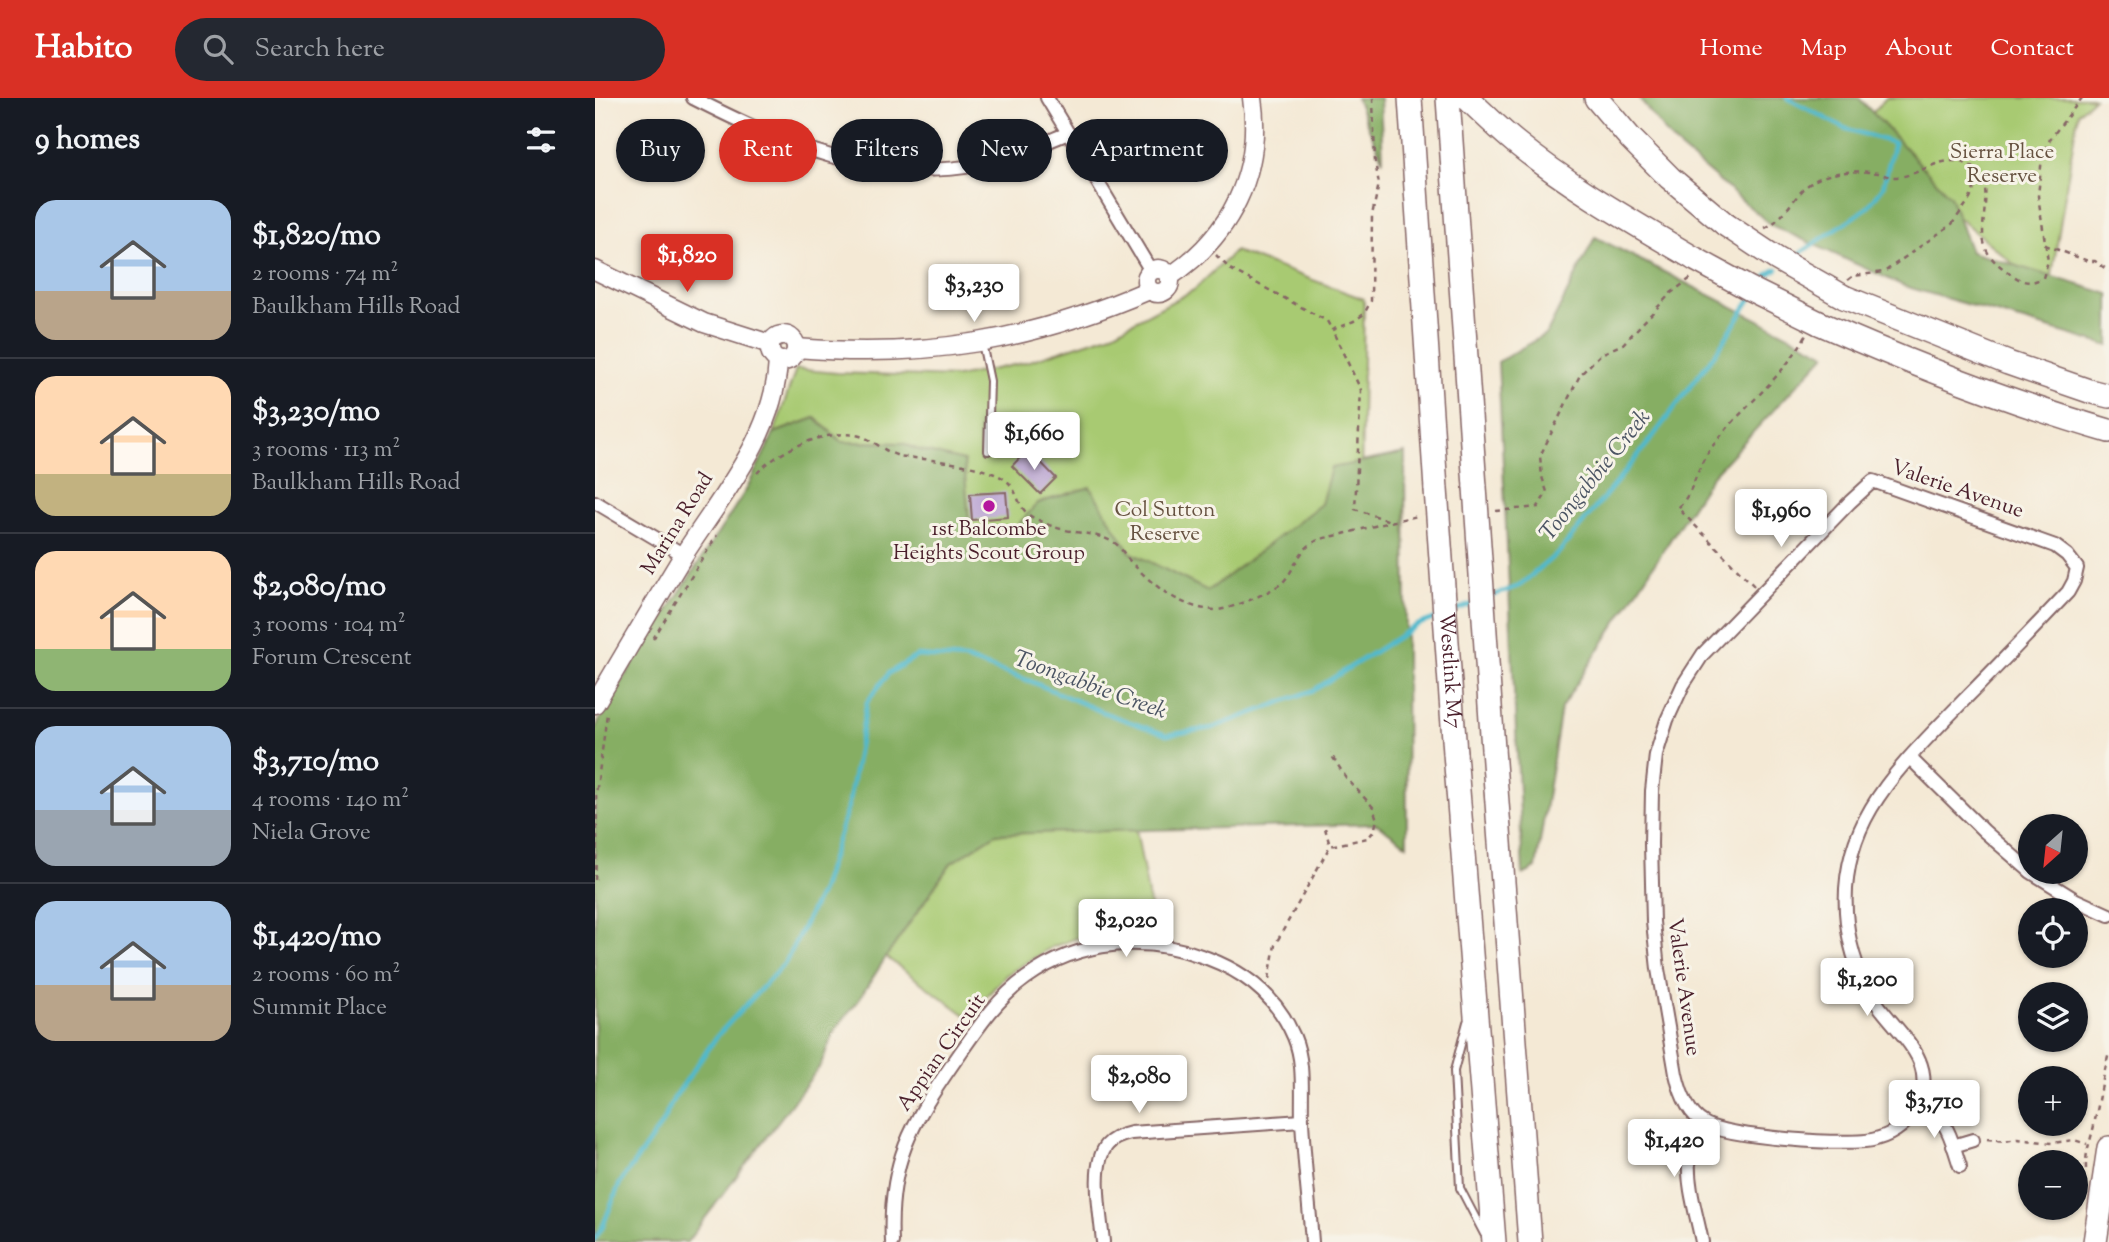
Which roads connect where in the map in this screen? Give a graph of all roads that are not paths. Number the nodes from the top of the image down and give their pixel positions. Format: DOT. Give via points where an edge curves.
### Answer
graph roads {
  1 [pos="693,98"];
  2 [pos="1047,98"];
  3 [pos="1252,98"];
  4 [pos="1410,98"];
  5 [pos="1448,98"];
  6 [pos="1468,98"];
  7 [pos="1596,98"];
  8 [pos="1066,131"];
  9 [pos="1066,135"];
  10 [pos="1097,182"];
  11 [pos="595,270"];
  12 [pos="1151,271"];
  13 [pos="1169,277"];
  14 [pos="1149,290"];
  15 [pos="982,343"];
  16 [pos="774,352"];
  17 [pos="2109,396"];
  18 [pos="2109,431"];
  19 [pos="988,451"];
  20 [pos="595,502"];
  21 [pos="684,555"];
  22 [pos="601,708"];
  23 [pos="1910,758"];
  24 [pos="2018,861"];
  25 [pos="2051,884"];
  26 [pos="2109,915"];
  27 [pos="1474,996"];
  28 [pos="1919,1104"];
  29 [pos="1302,1121"];
  30 [pos="1703,1123"];
  31 [pos="1973,1140"];
  32 [pos="1953,1146"];
  33 [pos="2098,1146"];
  34 [pos="1960,1166"];
  35 [pos="892,1242"];
  36 [pos="1103,1242"];
  37 [pos="1312,1242"];
  38 [pos="1489,1242"];
  39 [pos="1494,1242"];
  40 [pos="1530,1242"];
  41 [pos="1702,1242"];
  42 [pos="2095,1242"];
  1 -- 9 [label="street" via="757,130 828,157 870,166 944,169 978,165"];
  2 -- 8 [label="street"];
  3 -- 13 [label="street" via="1254,134 1248,169 1230,216 1208,246"];
  4 -- 27 [label="highway, Westlink M7, bridge"];
  5 -- 40 [label="highway, Westlink M7, bridge"];
  6 -- 18 [label="highway, bridge" via="1515,142 1696,266 1815,325 1990,393"];
  7 -- 17 [label="highway, bridge" via="1670,178 1726,225 1777,259 1902,322"];
  10 -- 12 [label="street"];
  11 -- 16 [label="street"];
  12 -- 13 [label="street"];
  12 -- 14 [label="street" via="1146,282"];
  13 -- 14 [label="street" via="1164,292"];
  14 -- 15 [label="street" via="1068,322"];
  15 -- 16 [label="street" via="871,352 796,348 791,338 782,335 775,337"];
  15 -- 19 [label="lane" via="990,381"];
  16 -- 21 [label="street, Marina Road" via="777,383 760,433"];
  20 -- 21 [label="street"];
  21 -- 22 [label="street, Marina Road"];
  23 -- 24 [label="street"];
  23 -- 28 [label="street" via="1864,818 1847,872 1845,904 1848,934 1864,982 1921,1064 1924,1085"];
  23 -- 30 [label="street, Valerie Avenue" via="2068,592 2077,568 2067,555 2039,539 1873,481 1703,654 1683,685 1656,755 1651,844 1658,969 1680,1091"];
  25 -- 26 [label="street"];
  27 -- 38 [label="lane" via="1454,1071 1460,1188"];
  27 -- 39 [label="highway, Westlink M7"];
  28 -- 30 [label="street" via="1893,1133 1853,1143 1737,1134"];
  28 -- 32 [label="street" via="1943,1120"];
  29 -- 35 [label="street, Appian Circuit" via="1295,1039 1265,984 1189,951 1159,944 1098,946 1059,959 1025,978 975,1033 928,1100 907,1139 895,1177"];
  29 -- 36 [label="street" via="1119,1136 1100,1155 1098,1168"];
  29 -- 37 [label="street, Appian Circuit"];
  30 -- 41 [label="street" via="1689,1159"];
  31 -- 32 [label="street"];
  32 -- 34 [label="street"];
  33 -- 42 [label="highway"];
}
